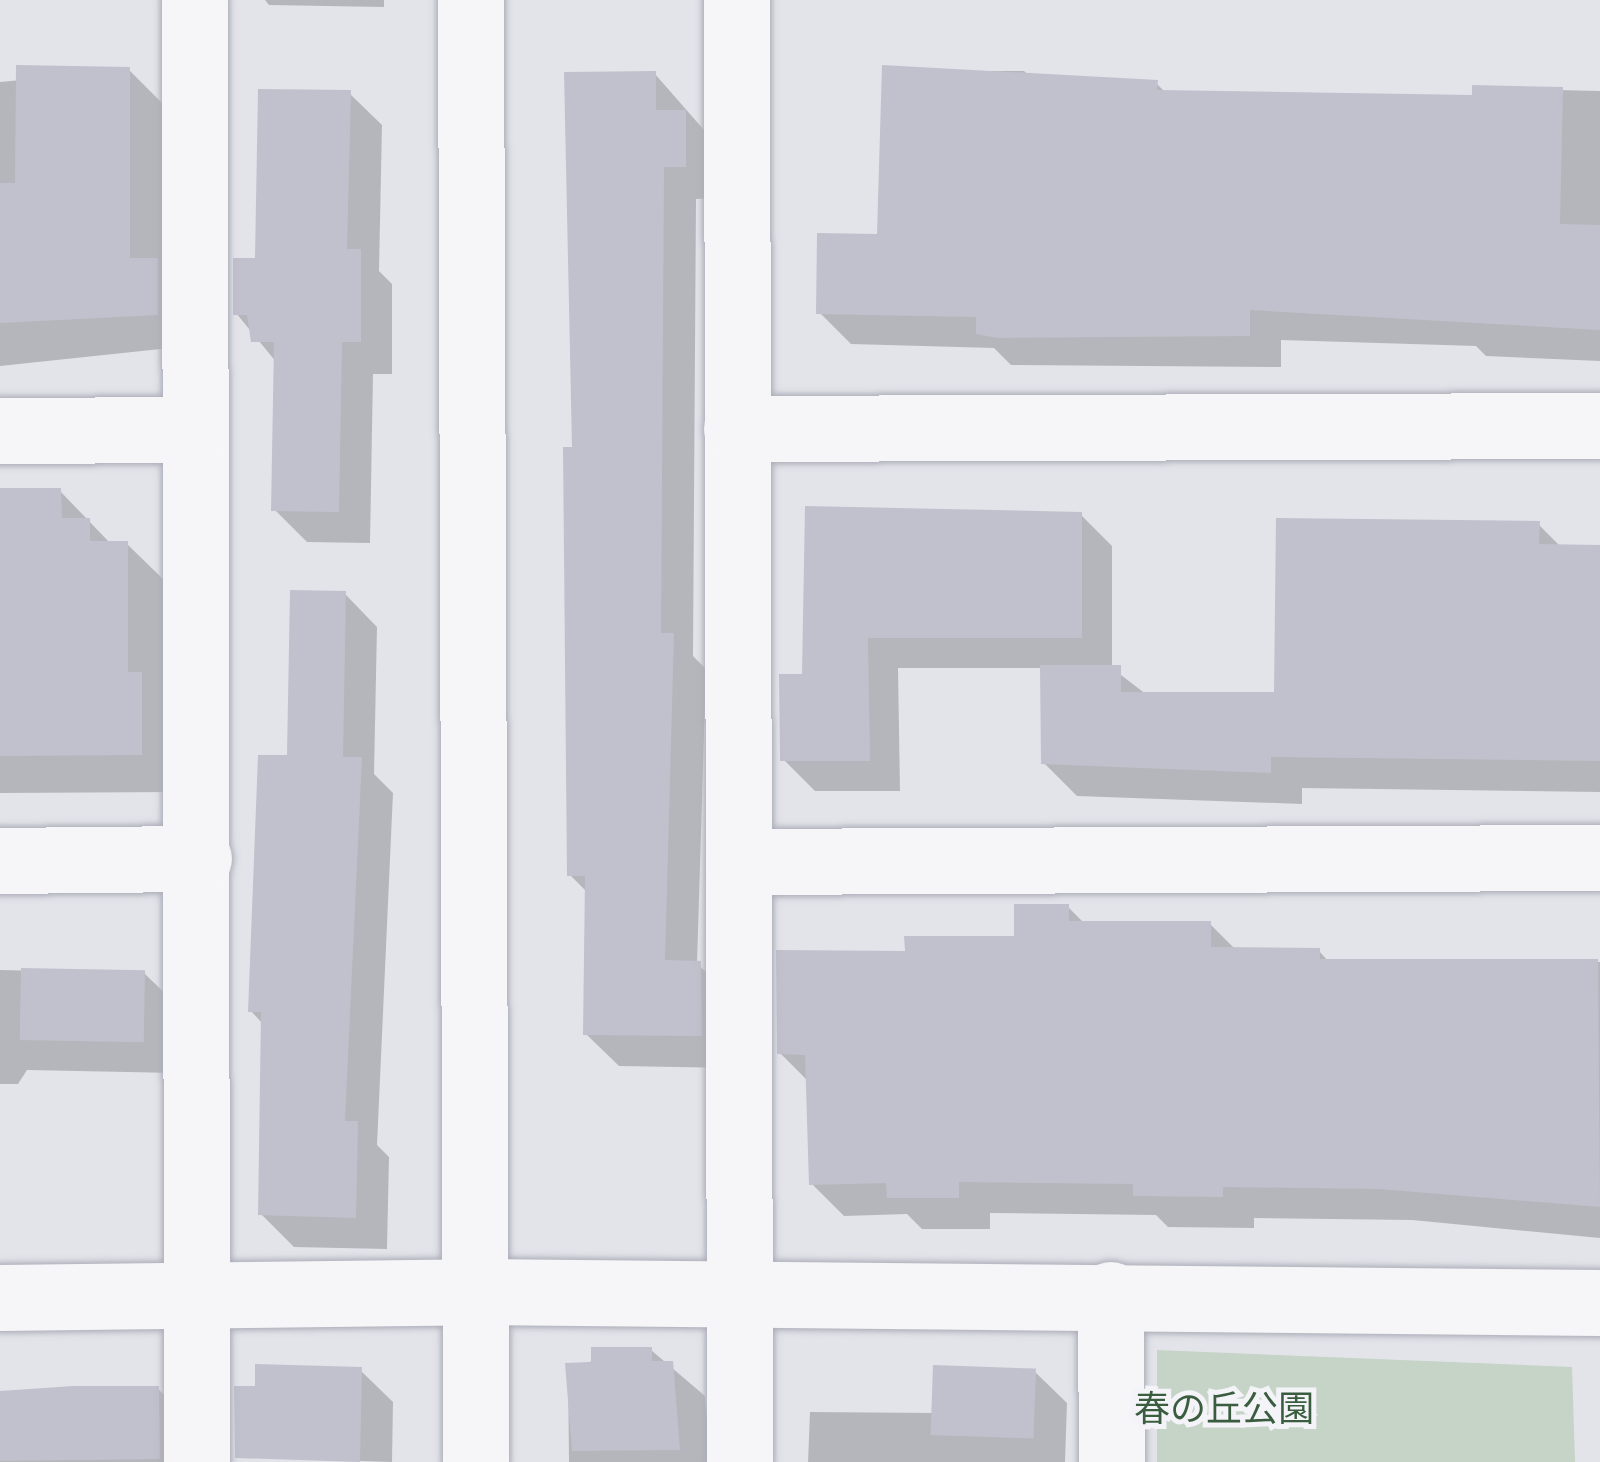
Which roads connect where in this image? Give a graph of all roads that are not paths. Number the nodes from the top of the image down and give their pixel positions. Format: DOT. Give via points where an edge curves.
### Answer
graph roads {
  1 [pos="195,0"];
  2 [pos="471,0"];
  3 [pos="737,0"];
  4 [pos="1600,426"];
  5 [pos="737,429"];
  6 [pos="195,430"];
  7 [pos="0,431"];
  8 [pos="1600,858"];
  9 [pos="199,859"];
  10 [pos="0,861"];
  11 [pos="739,862"];
  12 [pos="476,1292"];
  13 [pos="195,1294"];
  14 [pos="740,1294"];
  15 [pos="1111,1294"];
  16 [pos="0,1298"];
  17 [pos="1600,1303"];
  18 [pos="197,1462"];
  19 [pos="476,1462"];
  20 [pos="740,1462"];
  21 [pos="1112,1462"];
  1 -- 6 [label="street"];
  2 -- 12 [label="street"];
  3 -- 5 [label="street"];
  4 -- 5 [label="street"];
  5 -- 11 [label="street"];
  6 -- 7 [label="street"];
  6 -- 9 [label="street"];
  8 -- 11 [label="street"];
  9 -- 10 [label="street"];
  9 -- 13 [label="street"];
  11 -- 14 [label="street"];
  12 -- 13 [label="street"];
  12 -- 14 [label="street"];
  12 -- 19 [label="street"];
  13 -- 16 [label="street"];
  13 -- 18 [label="street"];
  14 -- 15 [label="street"];
  14 -- 20 [label="street"];
  15 -- 17 [label="street"];
  15 -- 21 [label="street"];
}
